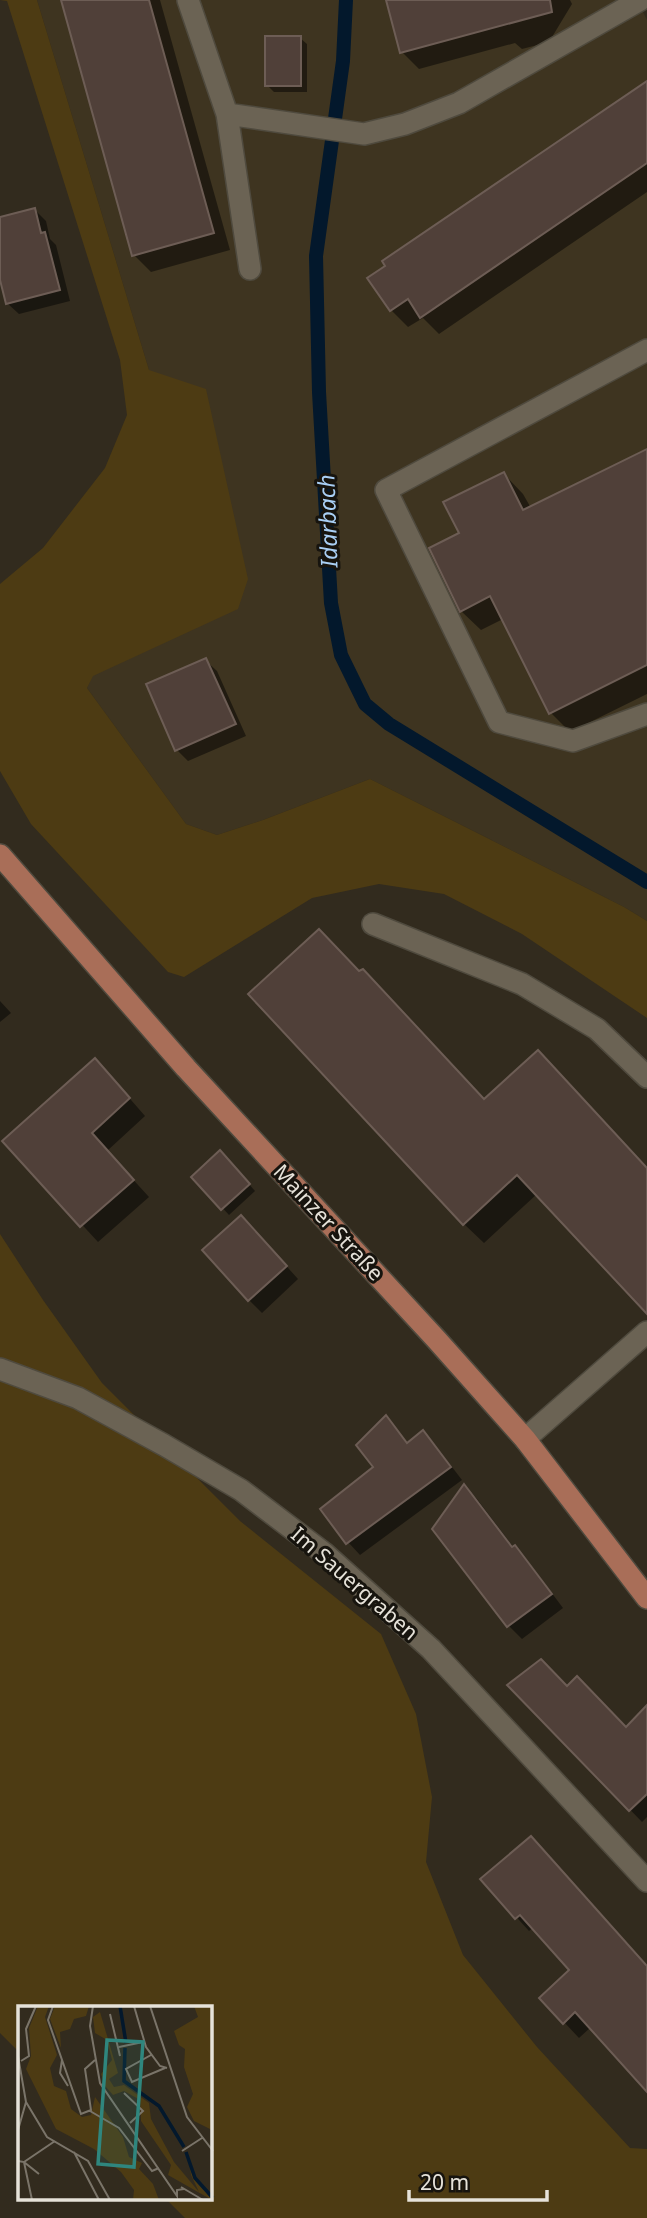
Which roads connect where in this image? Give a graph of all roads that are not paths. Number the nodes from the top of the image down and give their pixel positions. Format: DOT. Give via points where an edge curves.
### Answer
graph roads {
  1 [pos="188,0"];
  2 [pos="640,0"];
  3 [pos="227,114"];
  4 [pos="250,269"];
  5 [pos="647,350"];
  6 [pos="647,714"];
  7 [pos="0,855"];
  8 [pos="373,924"];
  9 [pos="647,1077"];
  10 [pos="647,1332"];
  11 [pos="0,1369"];
  12 [pos="525,1440"];
  13 [pos="647,1598"];
  14 [pos="647,1881"];
  1 -- 3 [label="street"];
  2 -- 3 [label="street" via="459,103 405,124 363,134"];
  3 -- 4 [label="street"];
  5 -- 6 [label="street" via="386,490 499,722 573,741"];
  7 -- 12 [label="main road, Mainzer Straße" via="186,1068"];
  8 -- 9 [label="street" via="522,984 597,1029"];
  10 -- 12 [label="street"];
  11 -- 14 [label="street, Im Sauergraben" via="78,1398 164,1445 241,1490 324,1553 430,1649"];
  12 -- 13 [label="main road, Mainzer Straße"];
}
